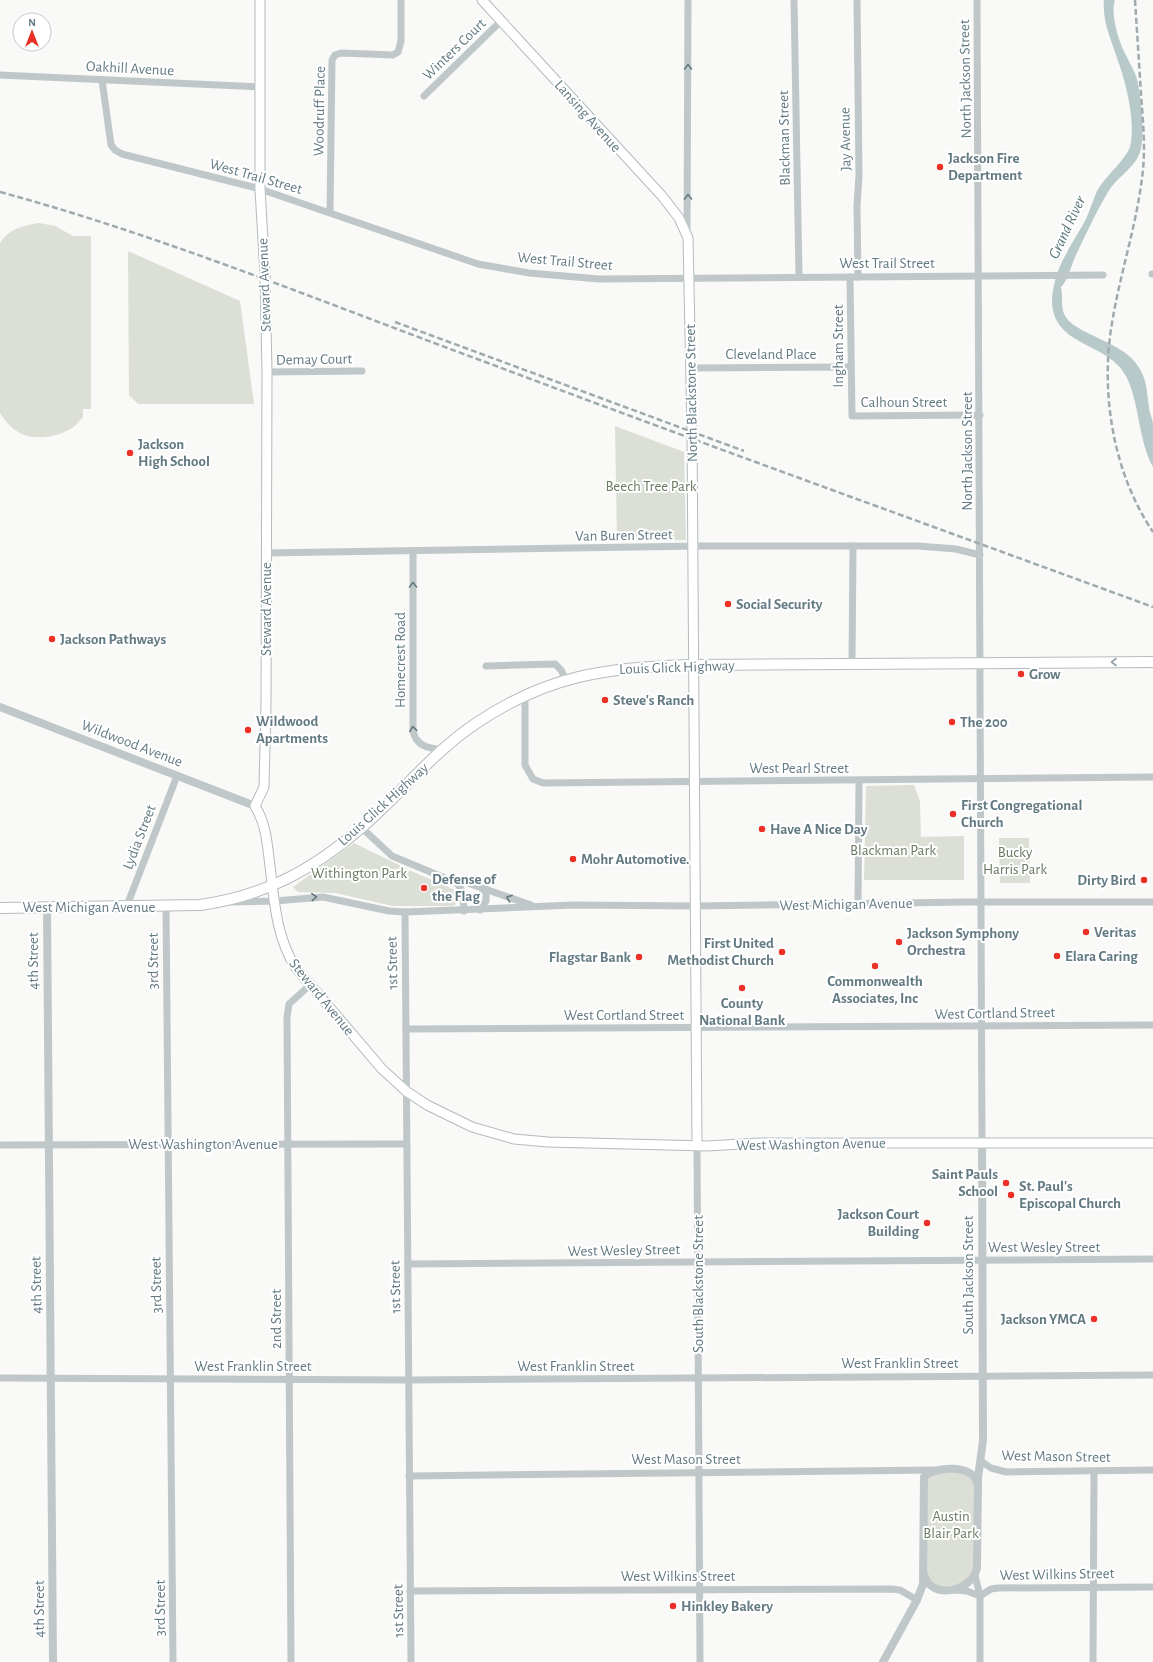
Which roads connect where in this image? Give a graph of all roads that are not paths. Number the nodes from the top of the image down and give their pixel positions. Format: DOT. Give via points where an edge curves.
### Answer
graph roads {
  1 [pos="260,0"];
  2 [pos="401,0"];
  3 [pos="482,0"];
  4 [pos="688,0"];
  5 [pos="794,0"];
  6 [pos="857,0"];
  7 [pos="977,0"];
  8 [pos="501,21"];
  9 [pos="0,75"];
  10 [pos="102,80"];
  11 [pos="260,87"];
  12 [pos="424,96"];
  13 [pos="260,189"];
  14 [pos="330,212"];
  15 [pos="687,236"];
  16 [pos="1103,275"];
  17 [pos="799,276"];
  18 [pos="980,276"];
  19 [pos="854,277"];
  20 [pos="690,278"];
  21 [pos="851,367"];
  22 [pos="691,368"];
  23 [pos="362,371"];
  24 [pos="266,372"];
  25 [pos="980,415"];
  26 [pos="852,416"];
  27 [pos="852,546"];
  28 [pos="692,547"];
  29 [pos="413,552"];
  30 [pos="266,553"];
  31 [pos="980,555"];
  32 [pos="980,662"];
  33 [pos="1153,662"];
  34 [pos="852,663"];
  35 [pos="693,665"];
  36 [pos="486,666"];
  37 [pos="566,680"];
  38 [pos="524,696"];
  39 [pos="0,707"];
  40 [pos="442,750"];
  41 [pos="178,776"];
  42 [pos="1153,777"];
  43 [pos="981,780"];
  44 [pos="859,781"];
  45 [pos="694,782"];
  46 [pos="255,806"];
  47 [pos="362,828"];
  48 [pos="451,880"];
  49 [pos="273,886"];
  50 [pos="480,888"];
  51 [pos="226,901"];
  52 [pos="275,901"];
  53 [pos="981,902"];
  54 [pos="1153,902"];
  55 [pos="858,904"];
  56 [pos="178,906"];
  57 [pos="695,906"];
  58 [pos="166,907"];
  59 [pos="539,907"];
  60 [pos="0,908"];
  61 [pos="47,908"];
  62 [pos="126,908"];
  63 [pos="480,910"];
  64 [pos="464,911"];
  65 [pos="405,912"];
  66 [pos="310,985"];
  67 [pos="1153,1025"];
  68 [pos="982,1026"];
  69 [pos="696,1028"];
  70 [pos="406,1029"];
  71 [pos="406,1091"];
  72 [pos="472,1127"];
  73 [pos="1153,1142"];
  74 [pos="982,1143"];
  75 [pos="48,1144"];
  76 [pos="167,1144"];
  77 [pos="288,1144"];
  78 [pos="406,1144"];
  79 [pos="0,1145"];
  80 [pos="697,1145"];
  81 [pos="1153,1259"];
  82 [pos="982,1260"];
  83 [pos="698,1262"];
  84 [pos="408,1264"];
  85 [pos="1153,1375"];
  86 [pos="982,1376"];
  87 [pos="0,1378"];
  88 [pos="51,1378"];
  89 [pos="698,1378"];
  90 [pos="170,1379"];
  91 [pos="290,1379"];
  92 [pos="410,1380"];
  93 [pos="981,1461"];
  94 [pos="963,1469"];
  95 [pos="934,1470"];
  96 [pos="1153,1470"];
  97 [pos="912,1471"];
  98 [pos="1094,1471"];
  99 [pos="698,1473"];
  100 [pos="409,1476"];
  101 [pos="923,1481"];
  102 [pos="978,1485"];
  103 [pos="924,1574"];
  104 [pos="975,1575"];
  105 [pos="1094,1587"];
  106 [pos="1153,1587"];
  107 [pos="699,1590"];
  108 [pos="940,1590"];
  109 [pos="955,1590"];
  110 [pos="410,1591"];
  111 [pos="980,1596"];
  112 [pos="917,1600"];
  113 [pos="53,1662"];
  114 [pos="172,1662"];
  115 [pos="291,1662"];
  116 [pos="411,1662"];
  117 [pos="700,1662"];
  118 [pos="883,1662"];
  119 [pos="980,1662"];
  120 [pos="1093,1662"];
  1 -- 11 [label="main road, Steward Avenue"];
  2 -- 14 [label="street, Woodruff Place" via="401,41 398,52 393,55 341,53 335,55 332,60"];
  3 -- 8 [label="main road, Lansing Avenue"];
  15 -- 4 [label="street, North Blackstone Street, one-way"];
  5 -- 17 [label="street, Blackman Street"];
  6 -- 19 [label="street, Jay Avenue" via="859,168"];
  7 -- 18 [label="street, North Jackson Street"];
  8 -- 12 [label="street, Winters Court"];
  8 -- 15 [label="main road, Lansing Avenue" via="662,196 679,218"];
  9 -- 10 [label="street, Oakhill Avenue"];
  10 -- 11 [label="street, Oakhill Avenue"];
  10 -- 13 [label="street, West Trail Street" via="110,140 115,150 122,154"];
  11 -- 13 [label="main road, Steward Avenue"];
  13 -- 14 [label="street, West Trail Street"];
  13 -- 24 [label="main road, Steward Avenue" via="265,275"];
  14 -- 20 [label="street, West Trail Street" via="450,255 505,269 599,279"];
  15 -- 20 [label="main road, North Blackstone Street"];
  16 -- 18 [label="street, West Trail Street"];
  17 -- 19 [label="street, West Trail Street"];
  17 -- 20 [label="street, West Trail Street"];
  18 -- 19 [label="street, West Trail Street"];
  18 -- 25 [label="street, North Jackson Street"];
  19 -- 21 [label="street, Ingham Street"];
  20 -- 22 [label="main road, North Blackstone Street"];
  21 -- 22 [label="street, Cleveland Place"];
  21 -- 26 [label="street, Ingham Street"];
  22 -- 28 [label="main road, North Blackstone Street"];
  23 -- 24 [label="street, Demay Court"];
  24 -- 30 [label="main road, Steward Avenue"];
  25 -- 26 [label="street, Calhoun Street"];
  25 -- 31 [label="street, North Jackson Street"];
  27 -- 28 [label="street, Van Buren Street"];
  27 -- 31 [label="street, Van Buren Street" via="918,546 956,549"];
  27 -- 34 [label="street"];
  28 -- 29 [label="street, Van Buren Street"];
  28 -- 35 [label="main road, North Blackstone Street"];
  29 -- 30 [label="street, Van Buren Street"];
  40 -- 29 [label="street, Homecrest Road, one-way" via="422,745 413,730"];
  30 -- 46 [label="main road, Steward Avenue" via="265,782 264,792"];
  31 -- 32 [label="street, North Jackson Street"];
  33 -- 32 [label="main road, Louis Glick Highway, one-way"];
  32 -- 34 [label="main road, Louis Glick Highway"];
  32 -- 43 [label="street, North Jackson Street"];
  34 -- 35 [label="main road, Louis Glick Highway"];
  35 -- 37 [label="main road, Louis Glick Highway" via="619,668"];
  35 -- 45 [label="main road, North Blackstone Street"];
  36 -- 37 [label="street" via="555,664"];
  37 -- 38 [label="main road, Louis Glick Highway"];
  38 -- 40 [label="main road, Louis Glick Highway" via="474,724"];
  38 -- 45 [label="street, West Pearl Street" via="525,765 528,774 537,781"];
  39 -- 41 [label="street, Wildwood Avenue"];
  40 -- 47 [label="main road, Louis Glick Highway"];
  41 -- 46 [label="street, Wildwood Avenue"];
  41 -- 62 [label="street, Lydia Street"];
  42 -- 43 [label="street, West Pearl Street"];
  43 -- 44 [label="street, West Pearl Street"];
  43 -- 53 [label="street, North Jackson Street"];
  44 -- 45 [label="street, West Pearl Street"];
  44 -- 55 [label="street"];
  45 -- 57 [label="main road, North Blackstone Street"];
  46 -- 49 [label="main road, Steward Avenue" via="263,825"];
  47 -- 48 [label="street, West Michigan Avenue" via="392,856"];
  47 -- 49 [label="main road, Louis Glick Highway" via="311,865"];
  48 -- 50 [label="street, West Michigan Avenue"];
  48 -- 64 [label="street" via="462,890"];
  49 -- 51 [label="main road, Louis Glick Highway" via="252,895"];
  49 -- 52 [label="main road, Steward Avenue"];
  59 -- 50 [label="street, West Michigan Avenue, one-way"];
  50 -- 63 [label="street" via="486,892 487,899"];
  51 -- 52 [label="street, West Michigan Avenue"];
  51 -- 56 [label="main road, Louis Glick Highway"];
  52 -- 65 [label="street, West Michigan Avenue, one-way" via="323,897"];
  52 -- 66 [label="main road, Steward Avenue" via="286,952"];
  53 -- 54 [label="street, West Michigan Avenue"];
  53 -- 55 [label="street, West Michigan Avenue"];
  53 -- 68 [label="street, South Jackson Street"];
  55 -- 57 [label="street, West Michigan Avenue"];
  56 -- 58 [label="main road, West Michigan Avenue"];
  57 -- 59 [label="street, West Michigan Avenue"];
  57 -- 69 [label="main road, South Blackstone Street"];
  58 -- 62 [label="main road, West Michigan Avenue"];
  58 -- 76 [label="street, 3rd Street"];
  59 -- 63 [label="street, West Michigan Avenue"];
  60 -- 61 [label="main road, West Michigan Avenue"];
  61 -- 62 [label="main road, West Michigan Avenue"];
  61 -- 75 [label="street, 4th Street"];
  63 -- 64 [label="street, West Michigan Avenue"];
  64 -- 65 [label="street, West Michigan Avenue"];
  65 -- 70 [label="street, 1st Street"];
  66 -- 71 [label="main road, Steward Avenue" via="376,1063"];
  66 -- 77 [label="street, 2nd Street" via="292,1001 287,1012"];
  67 -- 68 [label="street, West Cortland Street"];
  68 -- 69 [label="street, West Cortland Street"];
  68 -- 74 [label="street, South Jackson Street"];
  69 -- 70 [label="street, West Cortland Street"];
  69 -- 80 [label="main road, South Blackstone Street"];
  70 -- 71 [label="street, 1st Street"];
  71 -- 72 [label="main road, Steward Avenue"];
  71 -- 78 [label="street, 1st Street"];
  72 -- 80 [label="main road, West Washington Avenue" via="502,1137 530,1141"];
  73 -- 74 [label="main road, West Washington Avenue"];
  74 -- 80 [label="main road, West Washington Avenue"];
  74 -- 82 [label="street, South Jackson Street"];
  75 -- 76 [label="street, West Washington Avenue"];
  75 -- 79 [label="street, West Washington Avenue"];
  75 -- 88 [label="street, 4th Street"];
  76 -- 77 [label="street, West Washington Avenue"];
  76 -- 90 [label="street, 3rd Street"];
  77 -- 78 [label="street, West Washington Avenue"];
  77 -- 91 [label="street, 2nd Street"];
  78 -- 84 [label="street, 1st Street"];
  80 -- 83 [label="street, South Blackstone Street"];
  81 -- 82 [label="street, West Wesley Street"];
  82 -- 83 [label="street, West Wesley Street"];
  82 -- 86 [label="street, South Jackson Street"];
  83 -- 84 [label="street, West Wesley Street"];
  83 -- 89 [label="street, South Blackstone Street"];
  84 -- 92 [label="street, 1st Street"];
  85 -- 86 [label="street, West Franklin Street"];
  86 -- 89 [label="street, West Franklin Street"];
  86 -- 93 [label="street, South Jackson Street"];
  87 -- 88 [label="street, West Franklin Street"];
  88 -- 90 [label="street, West Franklin Street"];
  88 -- 113 [label="street, 4th Street"];
  89 -- 92 [label="street, West Franklin Street"];
  89 -- 99 [label="street, South Blackstone Street"];
  90 -- 91 [label="street, West Franklin Street"];
  90 -- 114 [label="street, 3rd Street"];
  91 -- 92 [label="street, West Franklin Street"];
  91 -- 115 [label="street, 2nd Street"];
  92 -- 100 [label="street, 1st Street"];
  93 -- 94 [label="street, West Mason Street" via="974,1467"];
  93 -- 98 [label="street, West Mason Street" via="991,1468 1006,1472"];
  93 -- 102 [label="street, South Jackson Street"];
  94 -- 95 [label="street, West Mason Street"];
  94 -- 102 [label="street" via="977,1479"];
  95 -- 97 [label="street, West Mason Street"];
  95 -- 101 [label="street"];
  96 -- 98 [label="street, West Mason Street"];
  97 -- 99 [label="street, West Mason Street"];
  97 -- 101 [label="street"];
  98 -- 105 [label="street"];
  99 -- 100 [label="street, West Mason Street"];
  99 -- 107 [label="street, South Blackstone Street"];
  100 -- 110 [label="street, 1st Street"];
  101 -- 103 [label="street"];
  102 -- 104 [label="street, South Jackson Street" via="978,1564"];
  103 -- 108 [label="street" via="928,1584"];
  103 -- 112 [label="street"];
  104 -- 109 [label="street" via="968,1584"];
  104 -- 111 [label="street, South Jackson Street"];
  105 -- 106 [label="street, West Wilkins Street"];
  105 -- 111 [label="street, West Wilkins Street" via="998,1588 990,1589"];
  105 -- 120 [label="street"];
  107 -- 110 [label="street, West Wilkins Street"];
  107 -- 112 [label="street, West Wilkins Street" via="896,1589"];
  107 -- 117 [label="street, South Blackstone Street"];
  108 -- 109 [label="street"];
  108 -- 112 [label="street" via="927,1592"];
  109 -- 111 [label="street"];
  110 -- 116 [label="street, 1st Street"];
  111 -- 119 [label="street, South Jackson Street"];
  112 -- 118 [label="street"];
}
